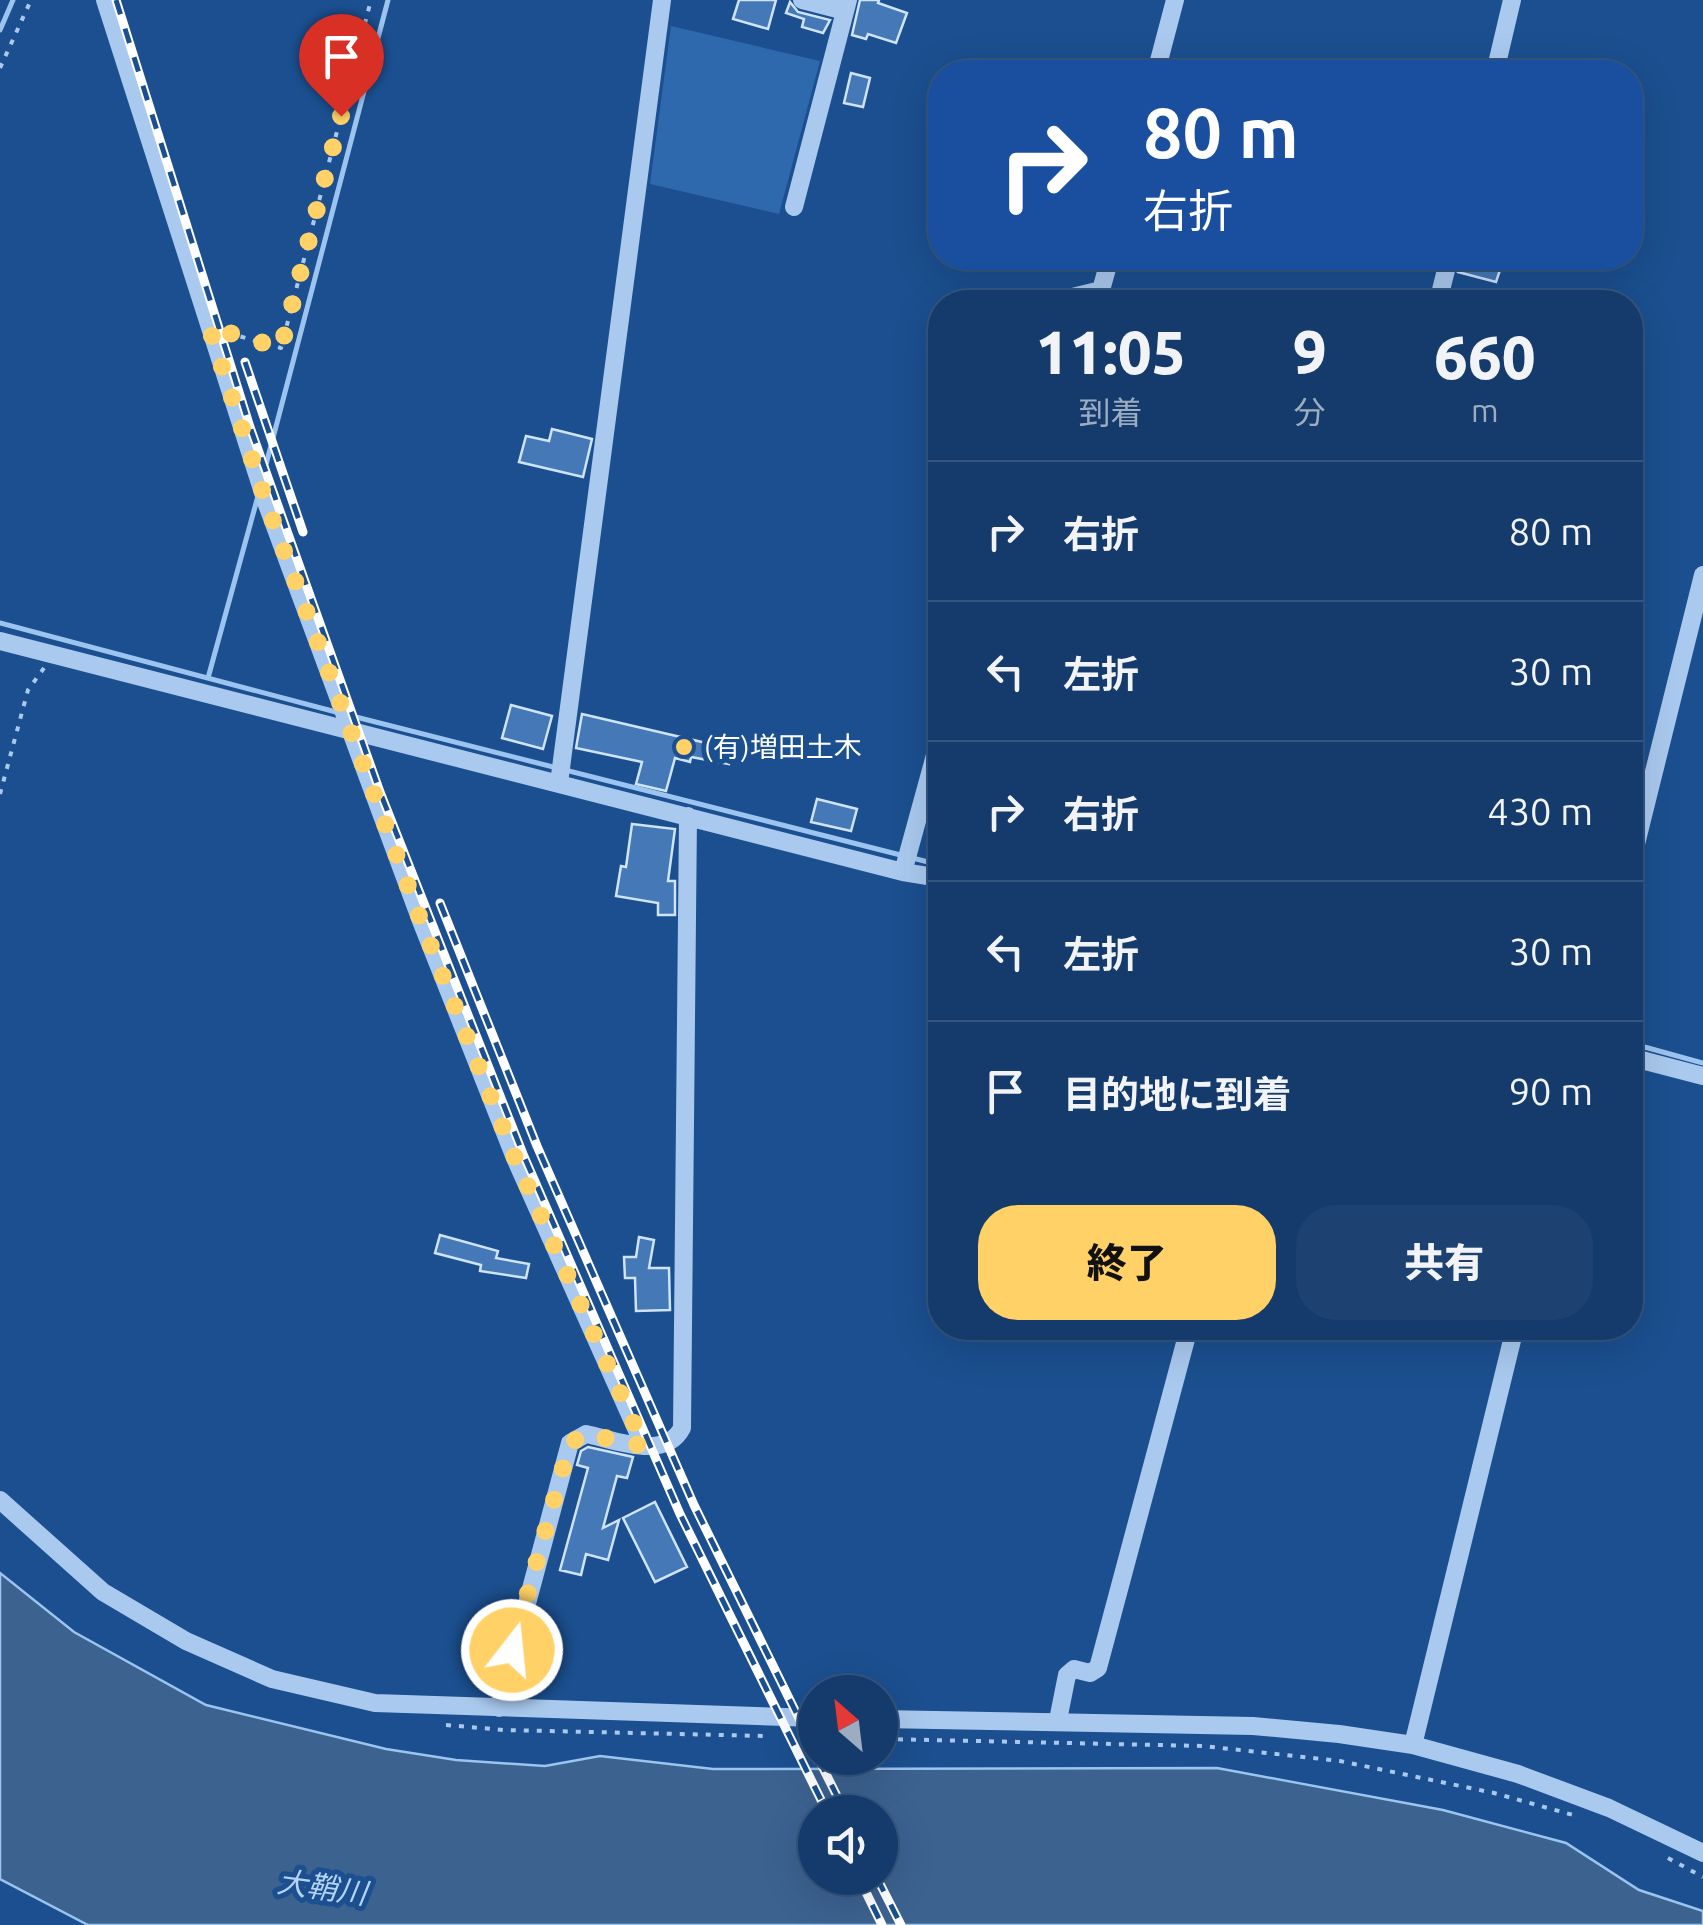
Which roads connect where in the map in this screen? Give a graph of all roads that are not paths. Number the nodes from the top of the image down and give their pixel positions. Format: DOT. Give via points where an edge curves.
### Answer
graph roads {
  1 [pos="105,0"];
  2 [pos="662,0"];
  3 [pos="802,0"];
  4 [pos="1175,0"];
  5 [pos="1512,0"];
  6 [pos="847,5"];
  7 [pos="1159,60"];
  8 [pos="1497,60"];
  9 [pos="794,207"];
  10 [pos="1703,574"];
  11 [pos="0,640"];
  12 [pos="347,720"];
  13 [pos="560,775"];
  14 [pos="928,783"];
  15 [pos="688,816"];
  16 [pos="1643,816"];
  17 [pos="907,862"];
  18 [pos="928,872"];
  19 [pos="1643,1060"];
  20 [pos="1703,1076"];
  21 [pos="1186,1340"];
  22 [pos="1512,1340"];
  23 [pos="644,1446"];
  24 [pos="0,1500"];
  25 [pos="499,1708"];
  26 [pos="798,1717"];
  27 [pos="898,1719"];
  28 [pos="1058,1720"];
  29 [pos="1413,1745"];
  30 [pos="1703,1853"];
  1 -- 12 [label="street" via="254,467"];
  2 -- 13 [label="street"];
  3 -- 6 [label="street"];
  4 -- 7 [label="street"];
  5 -- 8 [label="street"];
  6 -- 9 [label="street"];
  10 -- 16 [label="street"];
  11 -- 12 [label="street"];
  12 -- 13 [label="street"];
  12 -- 23 [label="street" via="515,1158"];
  13 -- 15 [label="street"];
  14 -- 17 [label="street"];
  15 -- 17 [label="street"];
  15 -- 23 [label="street" via="682,1428 676,1440"];
  17 -- 18 [label="street"];
  19 -- 20 [label="street"];
  21 -- 28 [label="street" via="1098,1668 1067,1675"];
  22 -- 29 [label="street"];
  23 -- 25 [label="street" via="586,1434 570,1443"];
  24 -- 25 [label="street" via="103,1592 186,1642 272,1679 374,1703"];
  25 -- 26 [label="street"];
  27 -- 28 [label="street"];
  28 -- 29 [label="street" via="1254,1726"];
  29 -- 30 [label="street" via="1518,1774"];
}
